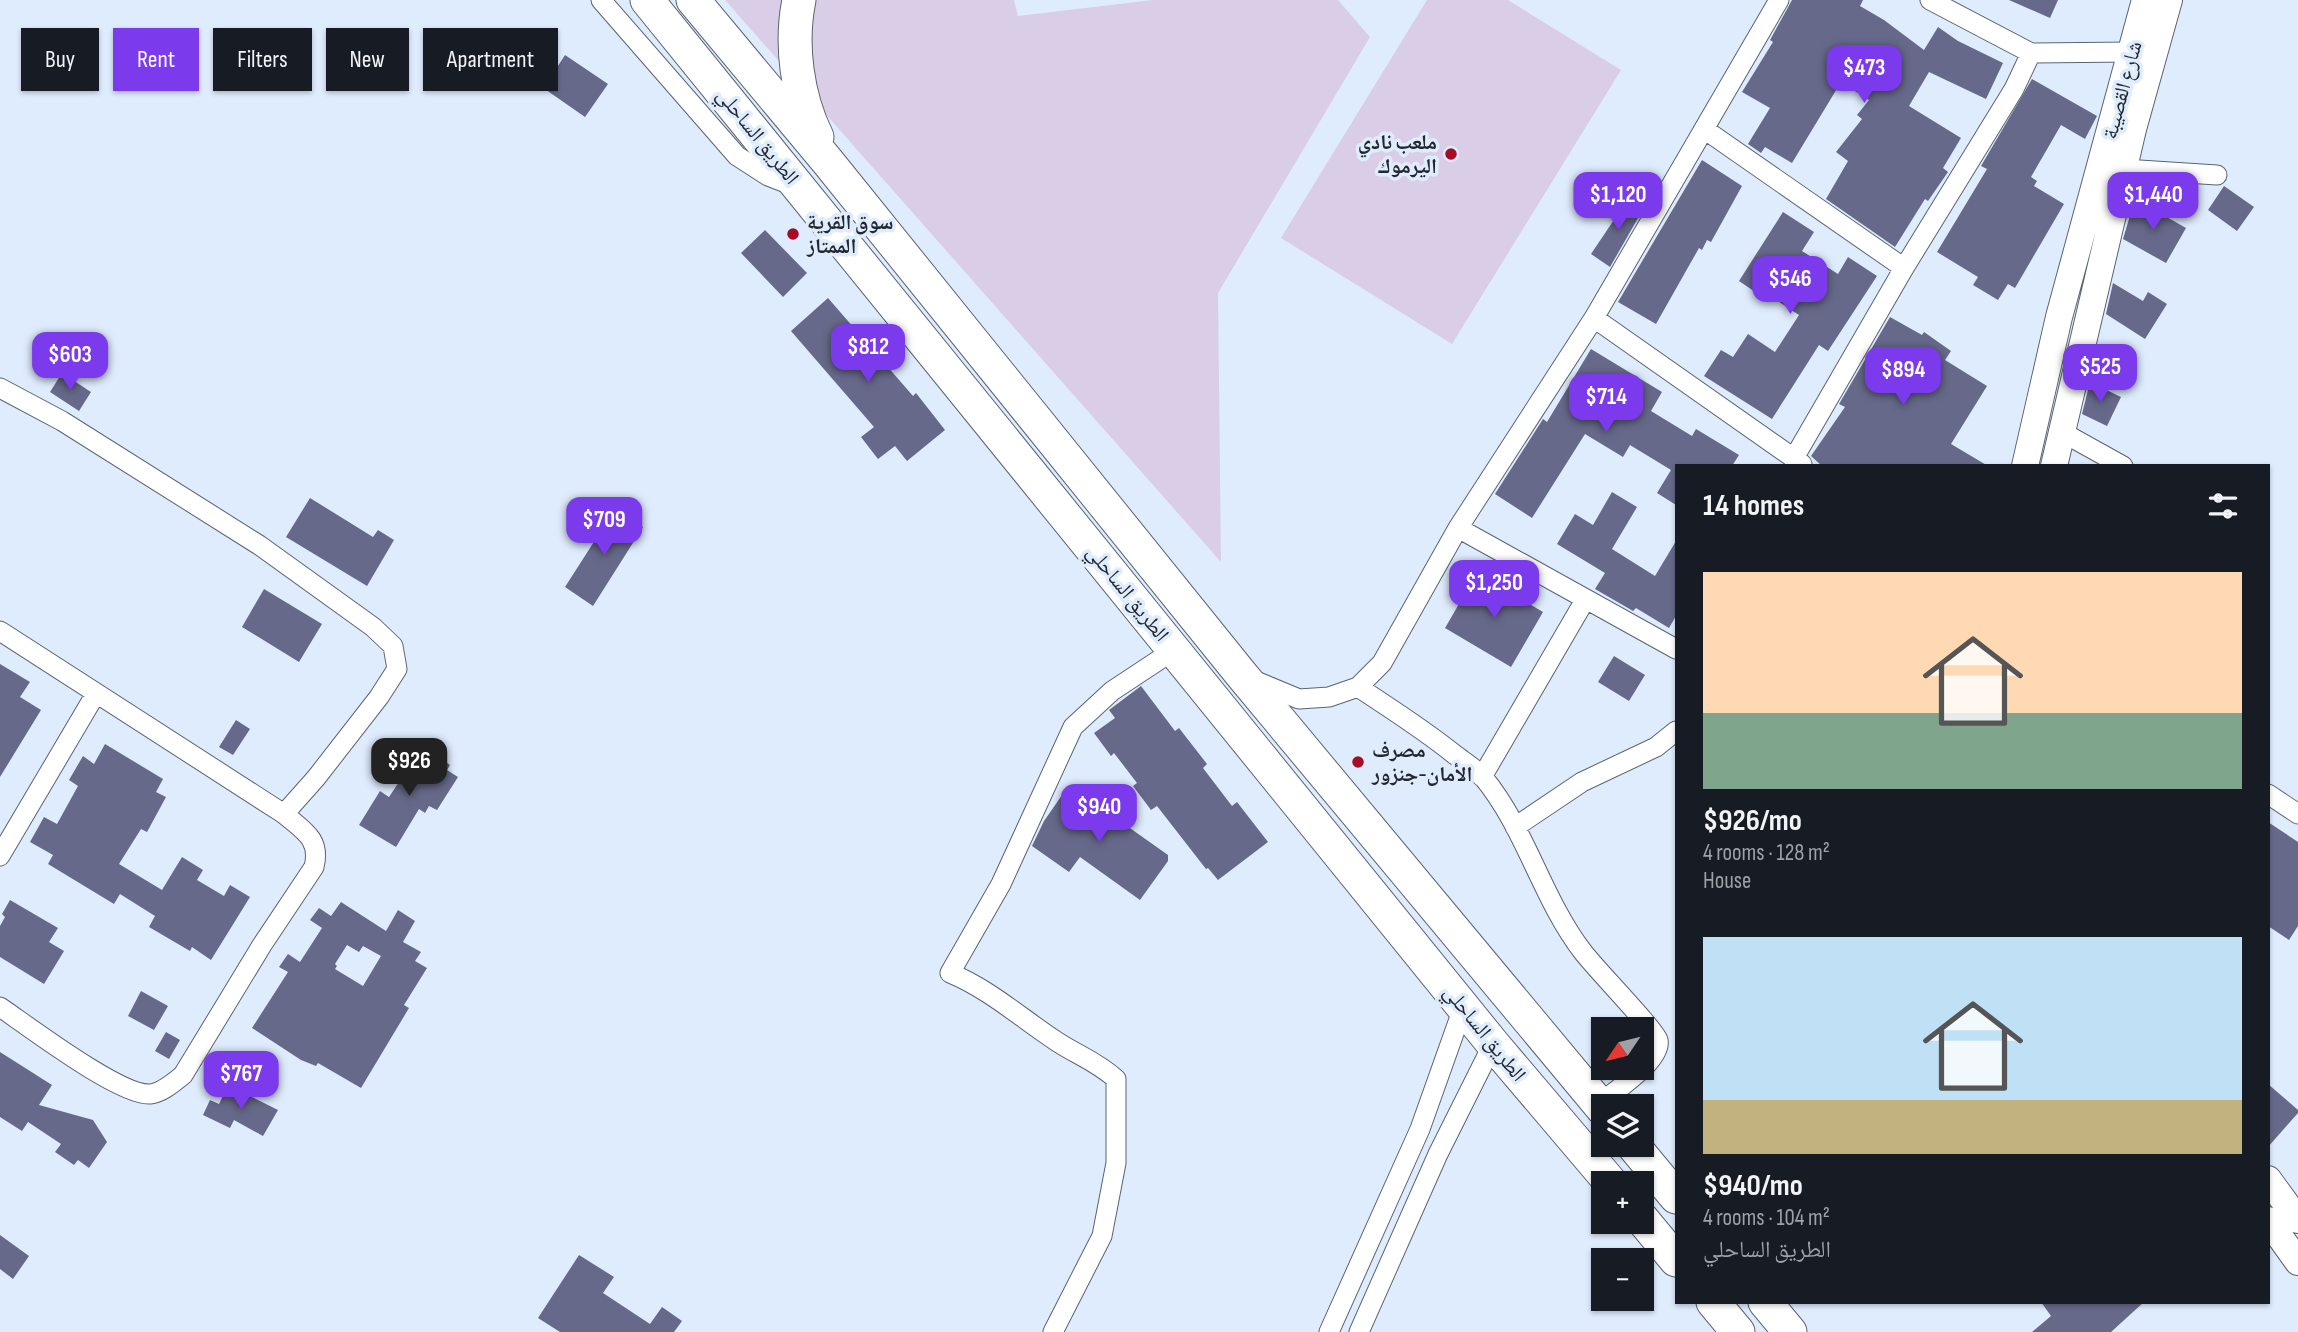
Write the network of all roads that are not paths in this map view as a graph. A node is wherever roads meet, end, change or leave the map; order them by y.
1 (601, 0) edge
2 (648, 0) edge
3 (693, 0) edge
4 (799, 0) edge
5 (1779, 0) edge
6 (1930, 0) edge
7 (2133, 0) edge
8 (2145, 0) edge
9 (2169, 0) edge
10 (2136, 40) junction
11 (2031, 54) junction
12 (1704, 129) junction
13 (828, 162) junction
14 (2124, 169) junction
15 (2217, 175) dead end
16 (802, 190) junction
17 (1904, 268) junction
18 (1594, 318) junction
19 (0, 388) edge
20 (2060, 431) junction
21 (1799, 462) edge
22 (2025, 464) edge
23 (2053, 464) edge
24 (2119, 464) edge
25 (1458, 528) junction
26 (1585, 600) junction
27 (0, 631) edge
28 (1675, 648) edge
29 (1174, 650) junction
30 (1241, 674) junction
31 (1358, 687) junction
32 (95, 695) junction
33 (1675, 732) edge
34 (1482, 776) junction
35 (2270, 795) edge
36 (284, 814) junction
37 (2298, 814) edge
38 (1515, 827) junction
39 (0, 856) edge
40 (0, 1007) edge
41 (1463, 1008) junction
42 (1493, 1044) junction
43 (1591, 1094) edge
44 (1614, 1094) edge
45 (1643, 1157) edge
46 (1601, 1171) edge
47 (2270, 1182) edge
48 (1675, 1196) edge
49 (2298, 1220) edge
50 (2270, 1223) edge
51 (1654, 1233) edge
52 (1675, 1258) edge
53 (2298, 1262) edge
54 (1715, 1304) edge
55 (1767, 1304) edge
56 (1053, 1332) edge
57 (1329, 1332) edge
58 (1359, 1332) edge
59 (1738, 1332) edge
60 (1790, 1332) edge

1 - 16 street
2 - 16 highway, الطريق الساحلي
3 - 13 highway, الطريق الساحلي
4 - 13 highway
5 - 12 street
6 - 11 street
7 - 10 street
8 - 10 street, شارع القصيبة
9 - 14 street
10 - 11 street
10 - 22 street, شارع القصيبة
11 - 17 street
12 - 17 street
12 - 18 street
13 - 30 highway, الطريق الساحلي
14 - 15 street
14 - 20 street
16 - 29 highway, الطريق الساحلي
17 - 21 street
18 - 21 street
18 - 25 street
19 - 36 street
20 - 23 street
20 - 24 street
25 - 26 street
25 - 31 street
26 - 28 street
26 - 34 street
27 - 32 street
29 - 41 highway, الطريق الساحلي
29 - 56 street
30 - 31 street
30 - 43 highway, الطريق الساحلي
31 - 34 street
32 - 36 street
32 - 39 street
33 - 38 street
34 - 38 street
35 - 37 street
36 - 40 street
38 - 44 street
41 - 42 highway, الطريق الساحلي
41 - 57 street
42 - 46 highway, الطريق الساحلي
42 - 58 street
45 - 48 highway
47 - 49 street
50 - 53 street
51 - 52 highway
54 - 59 highway
55 - 60 highway

